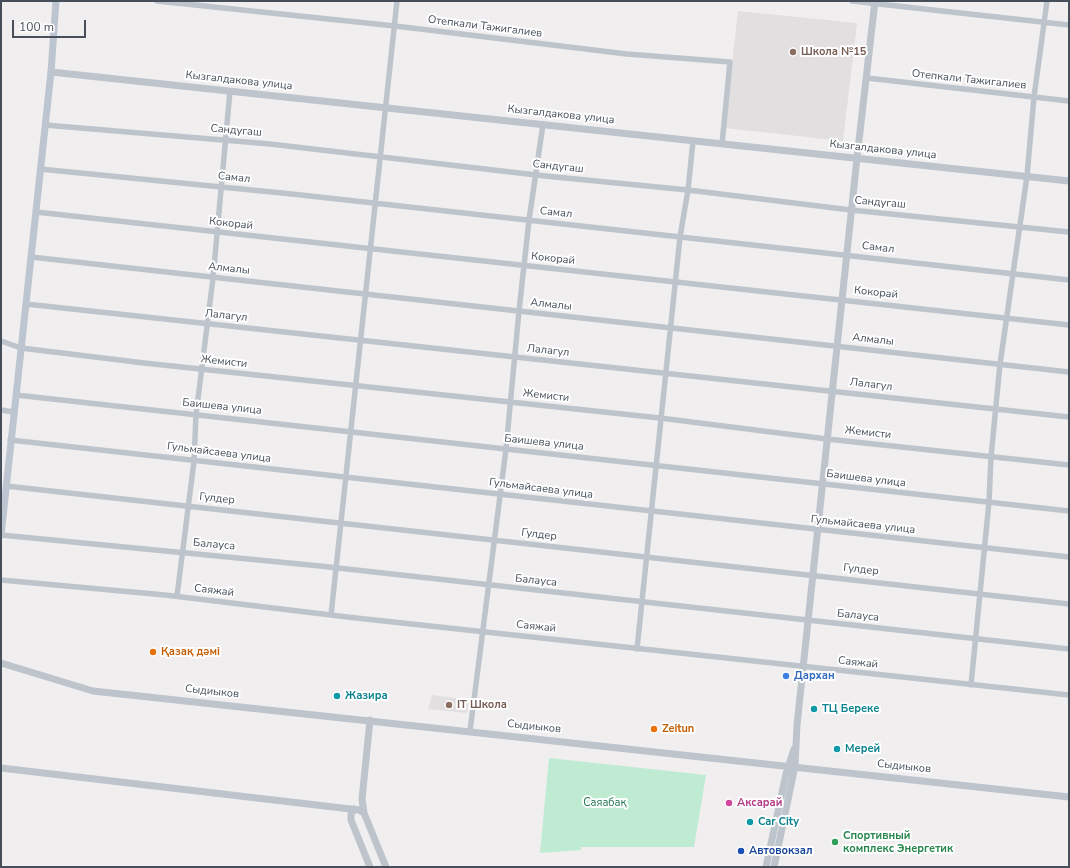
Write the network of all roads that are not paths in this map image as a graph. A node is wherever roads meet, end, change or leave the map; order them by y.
1 (56, 1) edge
2 (156, 1) edge
3 (397, 1) edge
4 (852, 1) edge
5 (1047, 1) edge
6 (875, 2) edge
7 (1044, 22) junction
8 (1069, 25) edge
9 (395, 26) junction
10 (50, 72) junction
11 (867, 78) junction
12 (230, 91) junction
13 (1034, 97) junction
14 (1069, 101) edge
15 (386, 108) junction
16 (543, 124) junction
17 (45, 125) junction
18 (226, 140) junction
19 (693, 141) junction
20 (722, 144) junction
21 (381, 157) junction
22 (857, 158) junction
23 (40, 169) junction
24 (535, 175) junction
25 (1027, 176) junction
26 (1069, 181) edge
27 (221, 187) junction
28 (688, 190) junction
29 (377, 203) junction
30 (851, 210) junction
31 (36, 212) junction
32 (529, 220) junction
33 (1020, 227) junction
34 (217, 232) junction
35 (1069, 232) edge
36 (680, 237) junction
37 (370, 249) junction
38 (847, 255) junction
39 (31, 257) junction
40 (525, 266) junction
41 (1012, 274) junction
42 (213, 278) junction
43 (1069, 280) edge
44 (675, 283) junction
45 (366, 295) junction
46 (842, 300) junction
47 (26, 304) junction
48 (519, 311) junction
49 (1007, 318) junction
50 (206, 324) junction
51 (1069, 325) edge
52 (670, 328) junction
53 (362, 340) junction
54 (1, 341) edge
55 (837, 346) junction
56 (21, 348) junction
57 (514, 358) junction
58 (1000, 364) junction
59 (201, 369) junction
60 (1069, 372) edge
61 (665, 373) junction
62 (356, 387) junction
63 (832, 390) junction
64 (16, 395) junction
65 (511, 402) junction
66 (996, 409) junction
67 (1, 410) edge
68 (14, 412) junction
69 (196, 415) junction
70 (1069, 417) edge
71 (660, 418) junction
72 (352, 432) junction
73 (827, 439) junction
74 (10, 440) junction
75 (506, 449) junction
76 (991, 457) junction
77 (194, 461) junction
78 (1069, 465) edge
79 (655, 466) junction
80 (345, 477) junction
81 (822, 484) junction
82 (6, 486) junction
83 (500, 495) junction
84 (989, 502) junction
85 (188, 506) junction
86 (1069, 511) edge
87 (650, 512) junction
88 (341, 522) junction
89 (818, 530) junction
90 (1, 535) edge
91 (495, 540) junction
92 (984, 548) junction
93 (182, 552) junction
94 (647, 557) junction
95 (1069, 557) edge
96 (335, 567) junction
97 (813, 575) junction
98 (1, 580) edge
99 (488, 586) junction
100 (979, 593) junction
101 (176, 596) junction
102 (641, 602) junction
103 (1069, 604) edge
104 (331, 615) junction
105 (808, 620) junction
106 (482, 631) junction
107 (975, 639) junction
108 (637, 649) junction
109 (1069, 649) edge
110 (1, 663) edge
111 (803, 667) junction
112 (970, 685) junction
113 (1069, 696) edge
114 (370, 720) junction
115 (470, 731) junction
116 (792, 765) junction
117 (1, 768) edge
118 (1069, 797) edge
119 (362, 799) junction
120 (340, 807) junction
121 (355, 809) junction
122 (364, 813) junction
123 (351, 820) junction
124 (370, 867) edge
125 (386, 867) edge
126 (766, 867) edge
127 (774, 867) edge

1 - 10 main road
2 - 9 street, Отепкали Тажигалиев
3 - 9 street
4 - 6 street
5 - 7 street
6 - 7 street
6 - 11 street
7 - 8 street
7 - 13 street
9 - 15 street
9 - 20 street, Отепкали Тажигалиев
10 - 12 street, Кызгалдакова улица
10 - 17 main road
11 - 13 street, Отепкали Тажигалиев
11 - 22 street
12 - 15 street, Кызгалдакова улица
12 - 18 street
13 - 14 street, Отепкали Тажигалиев
13 - 25 street
15 - 16 street, Кызгалдакова улица
15 - 21 street
16 - 19 street, Кызгалдакова улица
16 - 24 street
17 - 18 street, Сандугаш
17 - 23 main road
18 - 21 street, Сандугаш
18 - 27 street
19 - 20 street, Кызгалдакова улица
19 - 28 street
20 - 22 street, Кызгалдакова улица
21 - 24 street, Сандугаш
21 - 29 street
22 - 25 street, Кызгалдакова улица
22 - 30 street
23 - 27 street, Самал
23 - 31 main road
24 - 28 street, Сандугаш
24 - 32 street
25 - 26 street, Кызгалдакова улица
25 - 33 street
27 - 29 street, Самал
27 - 34 street
28 - 30 street, Сандугаш
28 - 36 street
29 - 32 street, Самал
29 - 37 street
30 - 33 street, Сандугаш
30 - 38 street
31 - 34 street, Кокорай
31 - 39 main road
32 - 36 street, Самал
32 - 40 street
33 - 35 street, Сандугаш
33 - 41 street
34 - 37 street, Кокорай
34 - 42 street
36 - 38 street, Самал
36 - 44 street
37 - 40 street, Кокорай
37 - 45 street
38 - 41 street, Самал
38 - 46 street
39 - 42 street, Алмалы
39 - 47 main road
40 - 44 street, Кокорай
40 - 48 street
41 - 43 street, Самал
41 - 49 street
42 - 45 street, Алмалы
42 - 50 street
44 - 46 street, Кокорай
44 - 52 street
45 - 48 street, Алмалы
45 - 53 street
46 - 49 street, Кокорай
46 - 55 street
47 - 50 street, Лалагул
47 - 56 main road
48 - 52 street, Алмалы
48 - 57 street
49 - 51 street, Кокорай
49 - 58 street
50 - 53 street, Лалагул
50 - 59 street
52 - 55 street, Алмалы
52 - 61 street
53 - 57 street, Лалагул
53 - 62 street
54 - 56 street, Жемисти
55 - 58 street, Алмалы
55 - 63 street
56 - 59 street, Жемисти
56 - 64 main road
57 - 61 street, Лалагул
57 - 65 street
58 - 60 street, Алмалы
58 - 66 street
59 - 62 street, Жемисти
59 - 69 street
61 - 63 street, Лалагул
61 - 71 street
62 - 65 street, Жемисти
62 - 72 street
63 - 66 street, Лалагул
63 - 73 street
64 - 68 main road
64 - 69 street, Баишева улица
65 - 71 street, Жемисти
65 - 75 street
66 - 70 street, Лалагул
66 - 76 street
67 - 68 street
68 - 74 main road
69 - 72 street, Баишева улица
69 - 77 street
71 - 73 street, Жемисти
71 - 79 street
72 - 75 street, Баишева улица
72 - 80 street
73 - 76 street, Жемисти
73 - 81 street
74 - 77 street, Гульмайсаева улица
74 - 82 main road
75 - 79 street, Баишева улица
75 - 83 street
76 - 78 street, Жемисти
76 - 84 street
77 - 80 street, Гульмайсаева улица
77 - 85 street
79 - 81 street, Баишева улица
79 - 87 street
80 - 83 street, Гульмайсаева улица
80 - 88 street
81 - 84 street, Баишева улица
81 - 89 street
82 - 85 street, Гулдер
82 - 90 main road
83 - 87 street, Гульмайсаева улица
83 - 91 street
84 - 86 street, Баишева улица
84 - 92 street
85 - 88 street, Гулдер
85 - 93 street
87 - 89 street, Гульмайсаева улица
87 - 94 street
88 - 91 street, Гулдер
88 - 96 street
89 - 92 street, Гульмайсаева улица
89 - 97 street
90 - 93 street, Балауса
91 - 94 street, Гулдер
91 - 99 street
92 - 95 street, Гульмайсаева улица
92 - 100 street
93 - 96 street, Балауса
93 - 101 street
94 - 97 street, Гулдер
94 - 102 street
96 - 99 street, Балауса
96 - 104 street
97 - 100 street, Гулдер
97 - 105 street
98 - 101 street, Саяжай
99 - 102 street, Балауса
99 - 106 street
100 - 103 street, Гулдер
100 - 107 street
101 - 104 street, Саяжай
102 - 105 street, Балауса
102 - 108 street
104 - 106 street, Саяжай
105 - 107 street, Балауса
105 - 111 street
106 - 108 street, Саяжай
106 - 115 street
107 - 109 street, Балауса
107 - 112 street
108 - 111 street, Саяжай
110 - 114 street, Сыдиыков
111 - 112 street, Саяжай
111 - 116 street
112 - 113 street, Саяжай
114 - 115 street, Сыдиыков
114 - 119 street
115 - 116 street, Сыдиыков
116 - 118 street, Сыдиыков
116 - 126 street
116 - 127 street
117 - 120 street
119 - 121 street
119 - 122 street
120 - 121 street
120 - 123 street
121 - 122 street
121 - 123 street
122 - 125 street
123 - 124 street

